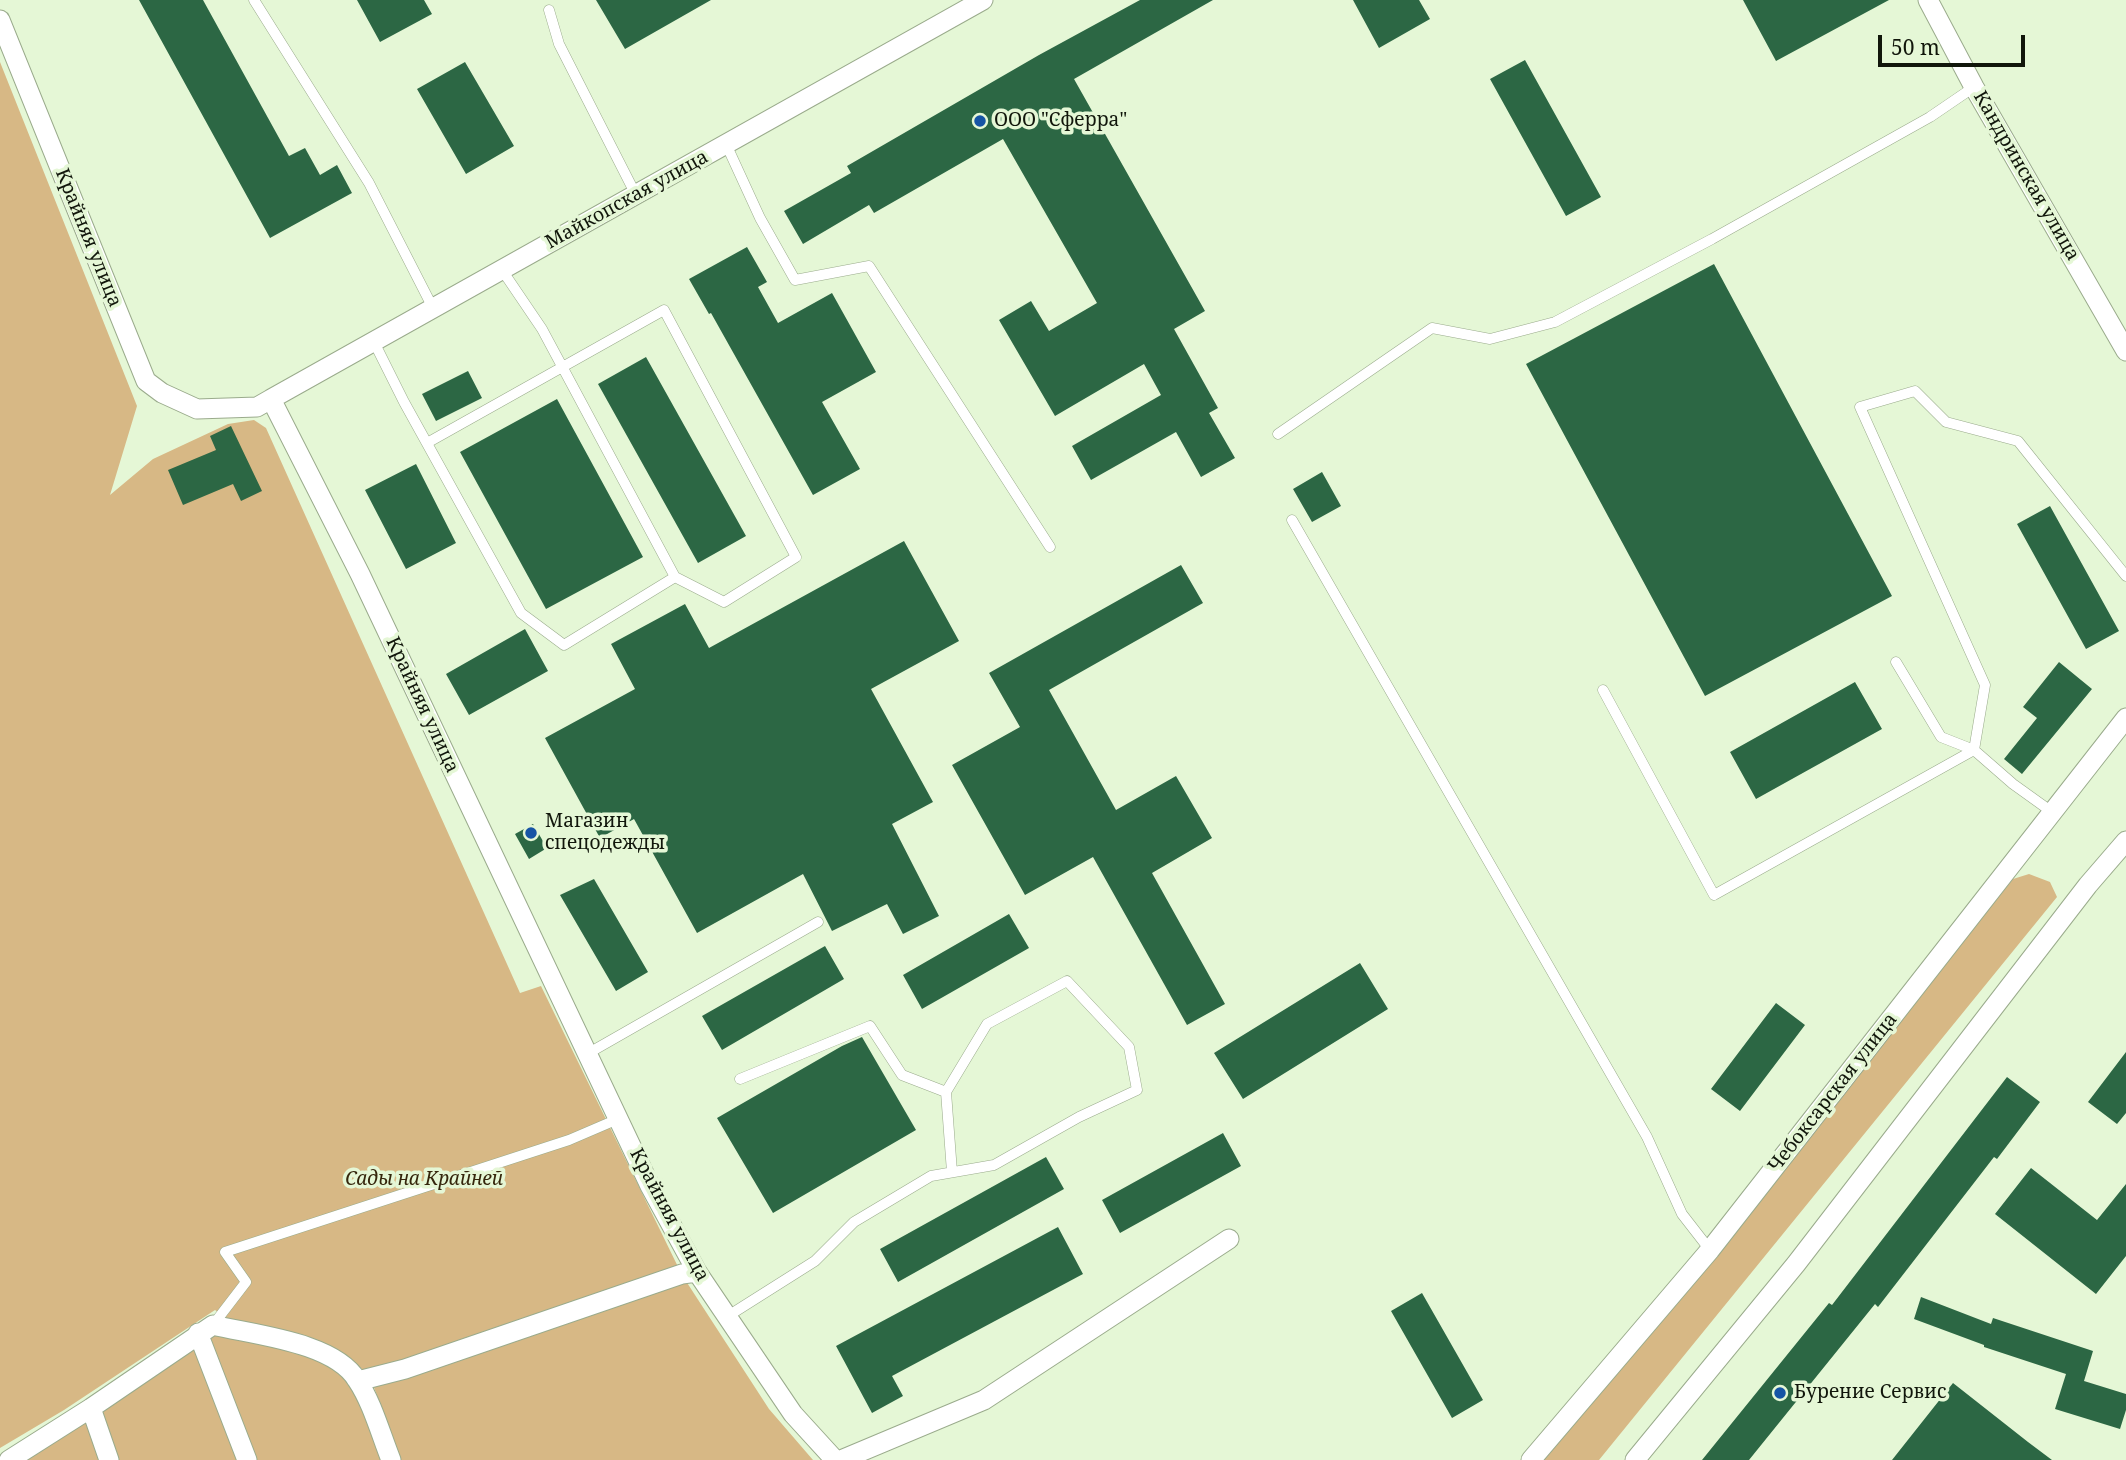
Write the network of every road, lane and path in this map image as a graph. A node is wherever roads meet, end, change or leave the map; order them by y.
1 (254, 0) edge
2 (983, 0) edge
3 (1928, 0) edge
4 (549, 10) dead end
5 (0, 20) edge
6 (1975, 87) junction
7 (726, 144) junction
8 (635, 195) junction
9 (502, 270) junction
10 (433, 308) junction
11 (374, 341) junction
12 (2126, 351) edge
13 (563, 368) junction
14 (271, 400) junction
15 (1278, 433) dead end
16 (427, 443) junction
17 (1292, 520) dead end
18 (1051, 547) dead end
19 (2126, 576) edge
20 (675, 577) junction
21 (1896, 662) dead end
22 (1603, 690) dead end
23 (2126, 718) edge
24 (1975, 750) junction
25 (2052, 812) junction
26 (2126, 841) edge
27 (818, 922) dead end
28 (587, 1054) junction
29 (740, 1079) dead end
30 (946, 1092) junction
31 (618, 1119) junction
32 (952, 1172) junction
33 (1229, 1239) dead end
34 (1710, 1250) junction
35 (697, 1272) junction
36 (728, 1316) junction
37 (205, 1329) junction
38 (358, 1381) junction
39 (91, 1408) junction
40 (9, 1460) edge
41 (109, 1460) edge
42 (247, 1460) edge
43 (391, 1460) edge
44 (835, 1460) edge
45 (841, 1460) edge
46 (1531, 1460) edge
47 (1635, 1460) edge

1 - 10 lane
2 - 7 street, Майкопская улица
3 - 6 street, Кандринская улица
4 - 8 lane
5 - 14 street, Крайняя улица
6 - 12 street, Кандринская улица
6 - 15 lane
7 - 8 street, Майкопская улица
7 - 18 lane
8 - 9 street, Майкопская улица
9 - 10 street, Майкопская улица
9 - 13 lane
10 - 11 street, Майкопская улица
11 - 14 street, Майкопская улица
11 - 16 lane
13 - 16 lane
13 - 20 lane
13 - 20 lane
14 - 28 street, Крайняя улица
16 - 20 lane
17 - 34 lane
19 - 24 lane
21 - 24 lane
22 - 24 lane
23 - 25 street, Чебоксарская улица
24 - 25 lane
25 - 34 street, Чебоксарская улица
26 - 47 street
27 - 28 lane
28 - 31 street, Крайняя улица
29 - 30 lane
30 - 32 lane
30 - 32 lane
31 - 35 street, Крайняя улица
31 - 37 lane
32 - 36 lane
33 - 45 street
34 - 46 street, Чебоксарская улица
35 - 36 street, Крайняя улица
35 - 38 street
36 - 44 street, Крайняя улица
37 - 38 street
37 - 39 street
37 - 42 street
38 - 43 street
39 - 40 street
39 - 41 street

